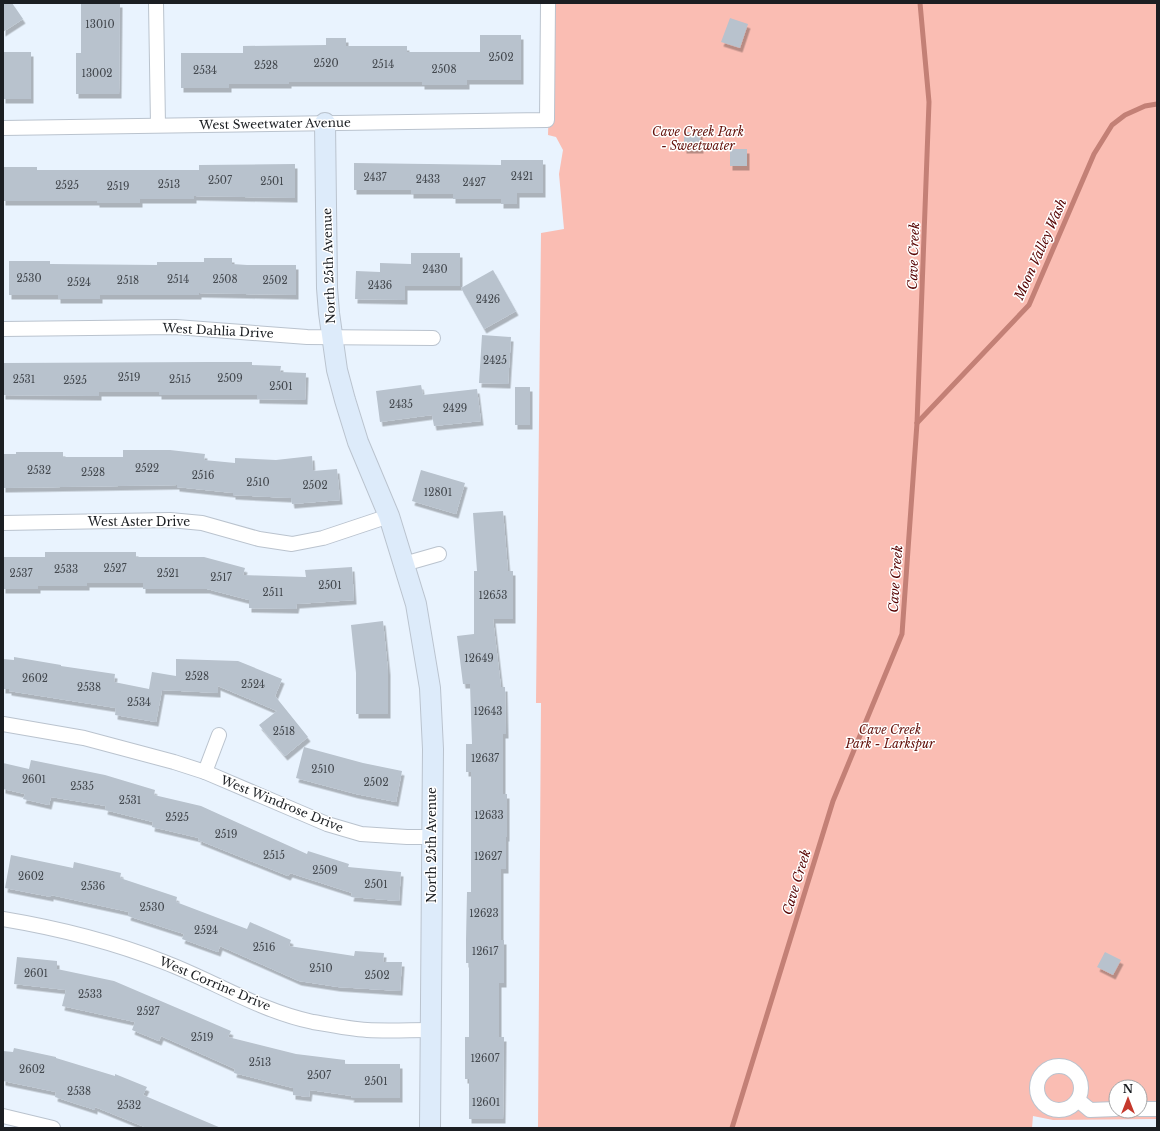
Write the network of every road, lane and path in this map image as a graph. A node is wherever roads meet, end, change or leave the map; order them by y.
1 (156, 3) edge
2 (548, 3) edge
3 (325, 123) junction
4 (158, 125) junction
5 (3, 128) edge
6 (3, 329) edge
7 (333, 337) junction
8 (433, 338) dead end
9 (389, 516) junction
10 (3, 522) edge
11 (439, 554) dead end
12 (404, 564) junction
13 (3, 724) edge
14 (219, 735) dead end
15 (205, 772) junction
16 (432, 836) junction
17 (3, 919) edge
18 (431, 1030) junction
19 (1078, 1100) dead end
20 (1108, 1109) edge
21 (3, 1116) edge
22 (53, 1128) edge
23 (430, 1128) edge

1 - 4 street
2 - 3 street, West Sweetwater Avenue
3 - 4 street, West Sweetwater Avenue
3 - 7 street, North 25th Avenue
4 - 5 street, West Sweetwater Avenue
6 - 7 street, West Dahlia Drive
7 - 8 street, West Dahlia Drive
7 - 9 street, North 25th Avenue
9 - 10 street, West Aster Drive
9 - 12 street, North 25th Avenue
11 - 12 street
12 - 16 street, North 25th Avenue
13 - 15 street, West Windrose Drive
14 - 15 street, West Windrose Drive
15 - 16 street, West Windrose Drive
16 - 18 street, North 25th Avenue
17 - 18 street, West Corrine Drive
18 - 23 street, North 25th Avenue
19 - 20 street
21 - 22 street

